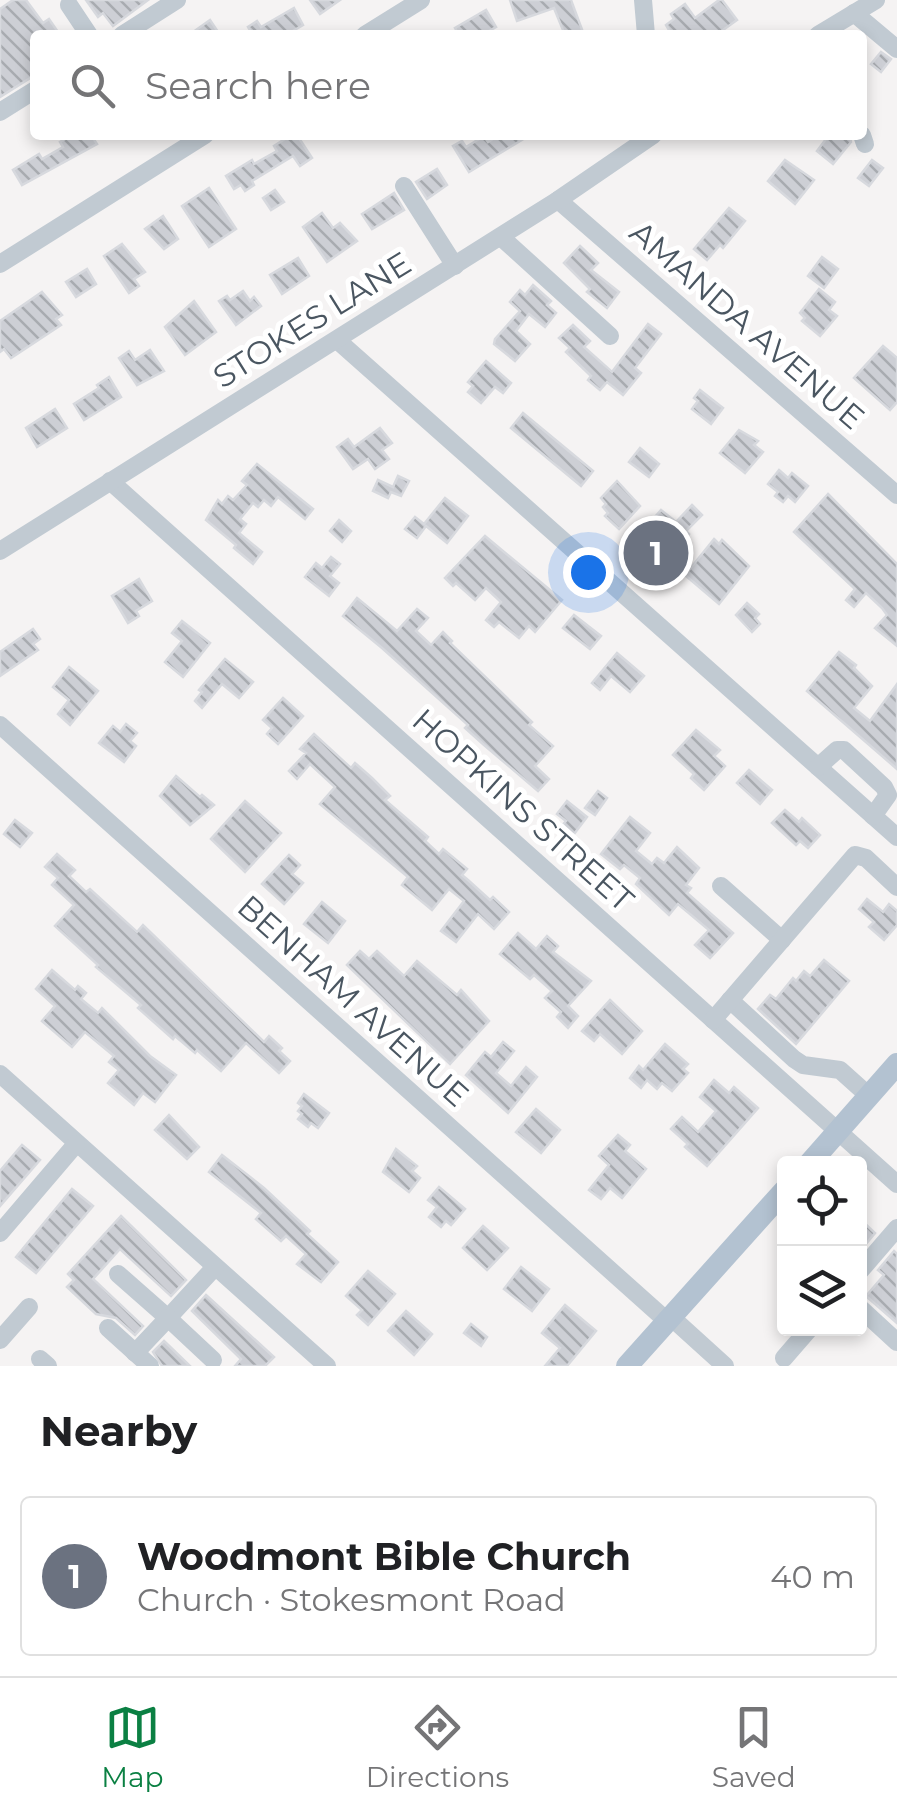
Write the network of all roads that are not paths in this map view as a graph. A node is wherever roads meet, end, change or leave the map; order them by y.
1 (177, 0) edge
2 (421, 0) edge
3 (643, 0) edge
4 (876, 0) edge
5 (70, 5) dead end
6 (854, 13) junction
7 (86, 30) edge
8 (130, 30) edge
9 (373, 30) edge
10 (646, 30) edge
11 (826, 30) edge
12 (897, 50) edge
13 (30, 93) edge
14 (0, 112) edge
15 (197, 140) edge
16 (646, 140) edge
17 (404, 186) dead end
18 (558, 200) junction
19 (501, 236) junction
20 (0, 264) edge
21 (455, 266) junction
22 (610, 336) dead end
23 (337, 340) junction
24 (110, 481) junction
25 (897, 495) edge
26 (0, 551) edge
27 (0, 724) edge
28 (818, 767) junction
29 (874, 816) junction
30 (897, 837) edge
31 (722, 886) dead end
32 (897, 886) edge
33 (782, 940) junction
34 (730, 1000) junction
35 (713, 1020) junction
36 (897, 1064) edge
37 (0, 1074) edge
38 (869, 1096) junction
39 (838, 1131) junction
40 (76, 1144) junction
41 (816, 1156) edge
42 (897, 1184) edge
43 (777, 1199) edge
44 (897, 1228) edge
45 (0, 1233) edge
46 (867, 1263) edge
47 (216, 1267) junction
48 (118, 1274) dead end
49 (29, 1307) dead end
50 (867, 1314) edge
51 (168, 1318) junction
52 (669, 1319) junction
53 (108, 1328) dead end
54 (803, 1336) edge
55 (0, 1340) edge
56 (897, 1342) edge
57 (135, 1353) junction
58 (784, 1358) dead end
59 (213, 1360) dead end
60 (150, 1366) edge
61 (326, 1366) edge
62 (626, 1366) edge
63 (726, 1366) edge

1 - 8 street
2 - 9 street
3 - 10 street
4 - 6 street
5 - 7 street
6 - 11 street
6 - 12 street
13 - 14 street
15 - 20 street
16 - 18 street, STOKES LANE
17 - 21 street
18 - 19 street, STOKES LANE
18 - 25 street, AMANDA AVENUE
19 - 21 street, STOKES LANE
19 - 22 street
21 - 23 street, STOKES LANE
23 - 24 street, STOKES LANE
23 - 28 street
24 - 26 street, STOKES LANE
24 - 35 street, HOPKINS STREET
27 - 52 street, BENHAM AVENUE
28 - 29 street
28 - 29 street
29 - 30 street
31 - 33 street
32 - 33 street
33 - 34 street
34 - 35 street
34 - 38 street
35 - 39 street, HOPKINS STREET
36 - 38 main road
37 - 40 street
38 - 39 main road
39 - 41 main road
39 - 42 street, HOPKINS STREET
40 - 45 street
40 - 47 street
43 - 52 main road
44 - 46 street
47 - 51 street
47 - 61 street
48 - 51 street
49 - 55 street
50 - 56 street
51 - 57 street
51 - 59 street
52 - 62 main road
52 - 63 street, BENHAM AVENUE
53 - 57 street
54 - 58 street
57 - 60 street

